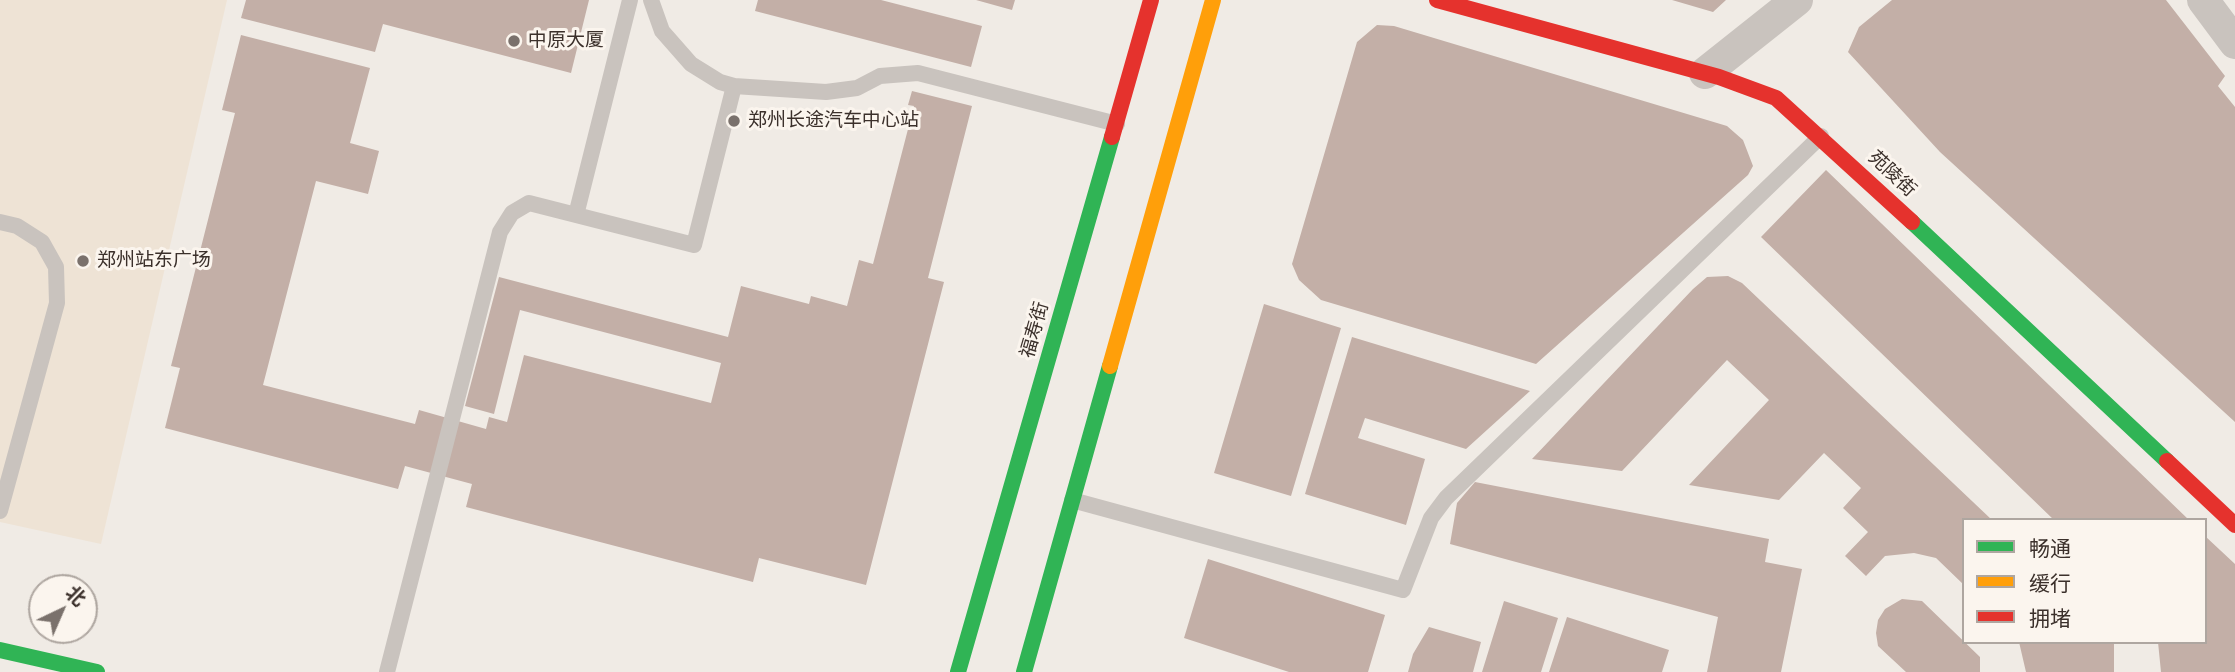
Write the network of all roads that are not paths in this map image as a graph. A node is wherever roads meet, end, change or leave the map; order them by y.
1 (630, 0) edge
2 (650, 0) edge
3 (1151, 0) edge
4 (1213, 0) edge
5 (1437, 0) edge
6 (1797, 0) edge
7 (2203, 0) edge
8 (2235, 43) edge
9 (1705, 73) junction
10 (734, 86) junction
11 (1116, 124) junction
12 (1821, 136) junction
13 (576, 215) junction
14 (0, 222) edge
15 (1071, 499) junction
16 (0, 512) edge
17 (2235, 525) edge
18 (0, 650) edge
19 (97, 672) edge
20 (387, 672) edge
21 (958, 672) edge
22 (1024, 672) edge

1 - 13 lane
2 - 10 lane
3 - 11 main road, 福寿街
4 - 15 main road
5 - 9 main road, 苑陵街
6 - 9 street
7 - 8 street
9 - 12 main road, 苑陵街
10 - 11 lane
10 - 13 lane
11 - 21 main road, 福寿街
12 - 15 lane
12 - 17 main road, 苑陵街
13 - 20 lane
14 - 16 lane
15 - 22 main road
18 - 19 main road

